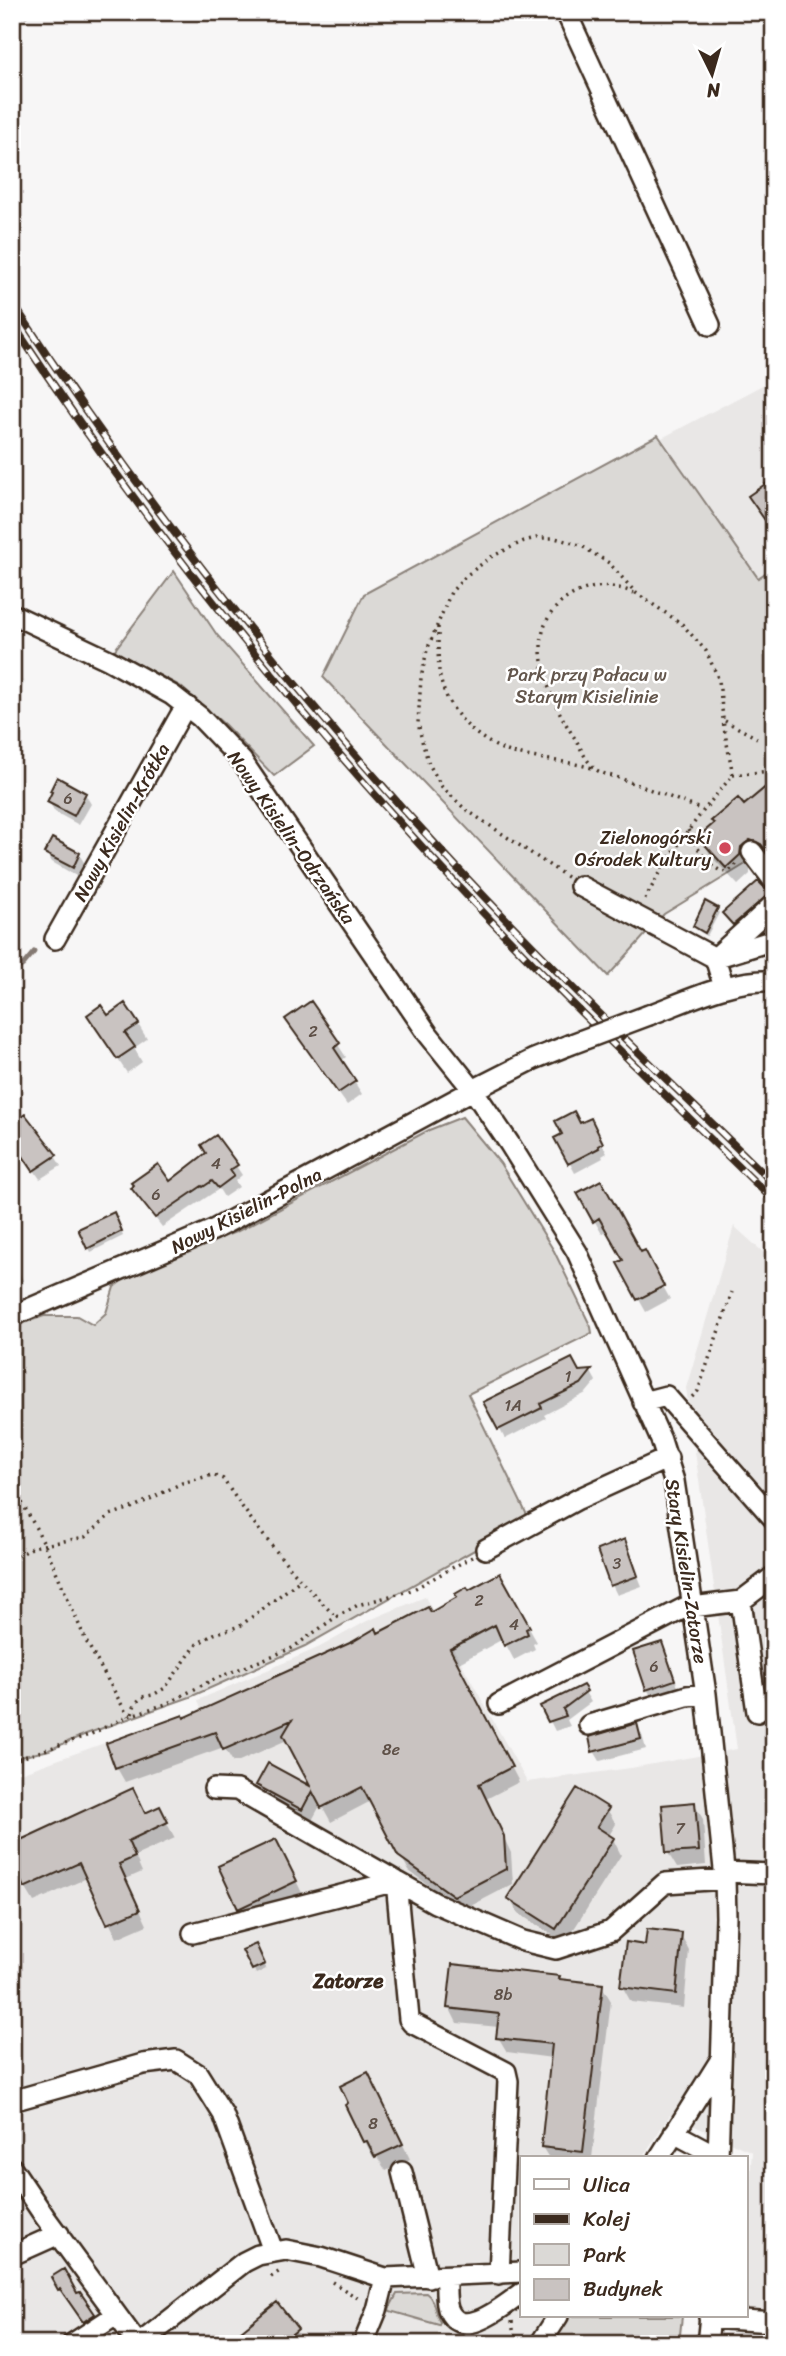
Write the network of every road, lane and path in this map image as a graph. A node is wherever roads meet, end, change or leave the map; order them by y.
1 (33, 12) edge
2 (566, 12) edge
3 (12, 21) edge
4 (710, 325) dead end
5 (636, 593) junction
6 (12, 614) edge
7 (438, 624) junction
8 (187, 706) junction
9 (723, 721) junction
10 (757, 738) dead end
11 (594, 769) junction
12 (733, 775) junction
13 (774, 775) edge
14 (702, 810) junction
15 (688, 829) junction
16 (752, 852) joint
17 (774, 881) edge
18 (580, 886) joint
19 (774, 904) edge
20 (635, 917) junction
21 (55, 939) dead end
22 (774, 940) edge
23 (715, 958) junction
24 (774, 981) edge
25 (724, 987) junction
26 (473, 1090) junction
27 (732, 1292) dead end
28 (12, 1316) edge
29 (643, 1402) junction
30 (678, 1409) junction
31 (668, 1458) junction
32 (12, 1484) edge
33 (774, 1519) edge
34 (44, 1543) junction
35 (486, 1549) joint
36 (12, 1560) edge
37 (774, 1576) edge
38 (299, 1581) junction
39 (741, 1601) junction
40 (694, 1607) junction
41 (336, 1617) junction
42 (706, 1694) junction
43 (499, 1704) dead end
44 (757, 1712) dead end
45 (130, 1715) junction
46 (589, 1725) dead end
47 (12, 1761) edge
48 (214, 1788) dead end
49 (774, 1874) edge
50 (724, 1875) junction
51 (396, 1881) junction
52 (193, 1933) dead end
53 (722, 2058) junction
54 (12, 2101) edge
55 (674, 2133) junction
56 (660, 2156) edge
57 (715, 2156) edge
58 (719, 2156) edge
59 (12, 2168) edge
60 (402, 2172) dead end
61 (58, 2234) junction
62 (273, 2251) junction
63 (12, 2255) edge
64 (287, 2266) dead end
65 (520, 2273) edge
66 (499, 2274) junction
67 (437, 2276) junction
68 (271, 2277) dead end
69 (385, 2278) junction
70 (330, 2280) dead end
71 (520, 2294) edge
72 (377, 2310) junction
73 (116, 2315) junction
74 (511, 2315) dead end
75 (557, 2318) edge
76 (710, 2318) edge
77 (723, 2318) edge
78 (774, 2322) edge
79 (72, 2344) edge
80 (139, 2344) edge
81 (363, 2344) edge
82 (515, 2344) edge
83 (540, 2344) edge
84 (708, 2344) edge

1 - 3 path
2 - 4 street
5 - 7 path
5 - 9 path
5 - 11 path
6 - 8 street, Nowy Kisielin-Odrzańska
7 - 11 path
7 - 18 path
8 - 21 street, Nowy Kisielin-Krótka
8 - 26 street, Nowy Kisielin-Odrzańska
9 - 10 path
9 - 12 path
11 - 14 path
12 - 13 path
12 - 14 path
14 - 15 path
15 - 16 path
15 - 20 path
16 - 17 street
18 - 20 street
19 - 23 street
20 - 23 street
22 - 23 street
23 - 25 street
24 - 25 street, Nowy Kisielin-Polna
25 - 26 street, Nowy Kisielin-Polna, bridge
26 - 28 street, Nowy Kisielin-Polna
26 - 29 street, Stary Kisielin-Zatorze
27 - 30 path
29 - 30 street
29 - 31 street, Stary Kisielin-Zatorze
30 - 33 street
31 - 35 street
31 - 40 street, Stary Kisielin-Zatorze
32 - 34 path
34 - 36 path
34 - 38 path
34 - 45 path
35 - 41 path
37 - 39 street
38 - 41 path
38 - 45 path
39 - 40 street
39 - 44 street
40 - 42 street, Stary Kisielin-Zatorze
40 - 43 street
41 - 45 path
42 - 46 street
42 - 50 street, Stary Kisielin-Zatorze
45 - 47 path
48 - 51 street
49 - 50 street
50 - 51 street
50 - 53 street, Stary Kisielin-Zatorze
51 - 52 street
51 - 66 street
53 - 55 street
53 - 58 street, Stary Kisielin-Zatorze
54 - 62 street
55 - 56 street
55 - 57 street
59 - 61 street
60 - 67 street
61 - 63 street
61 - 73 street
62 - 69 street
62 - 80 street
64 - 68 path
65 - 66 street
66 - 67 street
67 - 69 street
67 - 71 street
69 - 72 street
70 - 72 path
72 - 81 street
73 - 79 street
73 - 80 street
74 - 82 path
75 - 83 street
76 - 84 street
77 - 78 street

